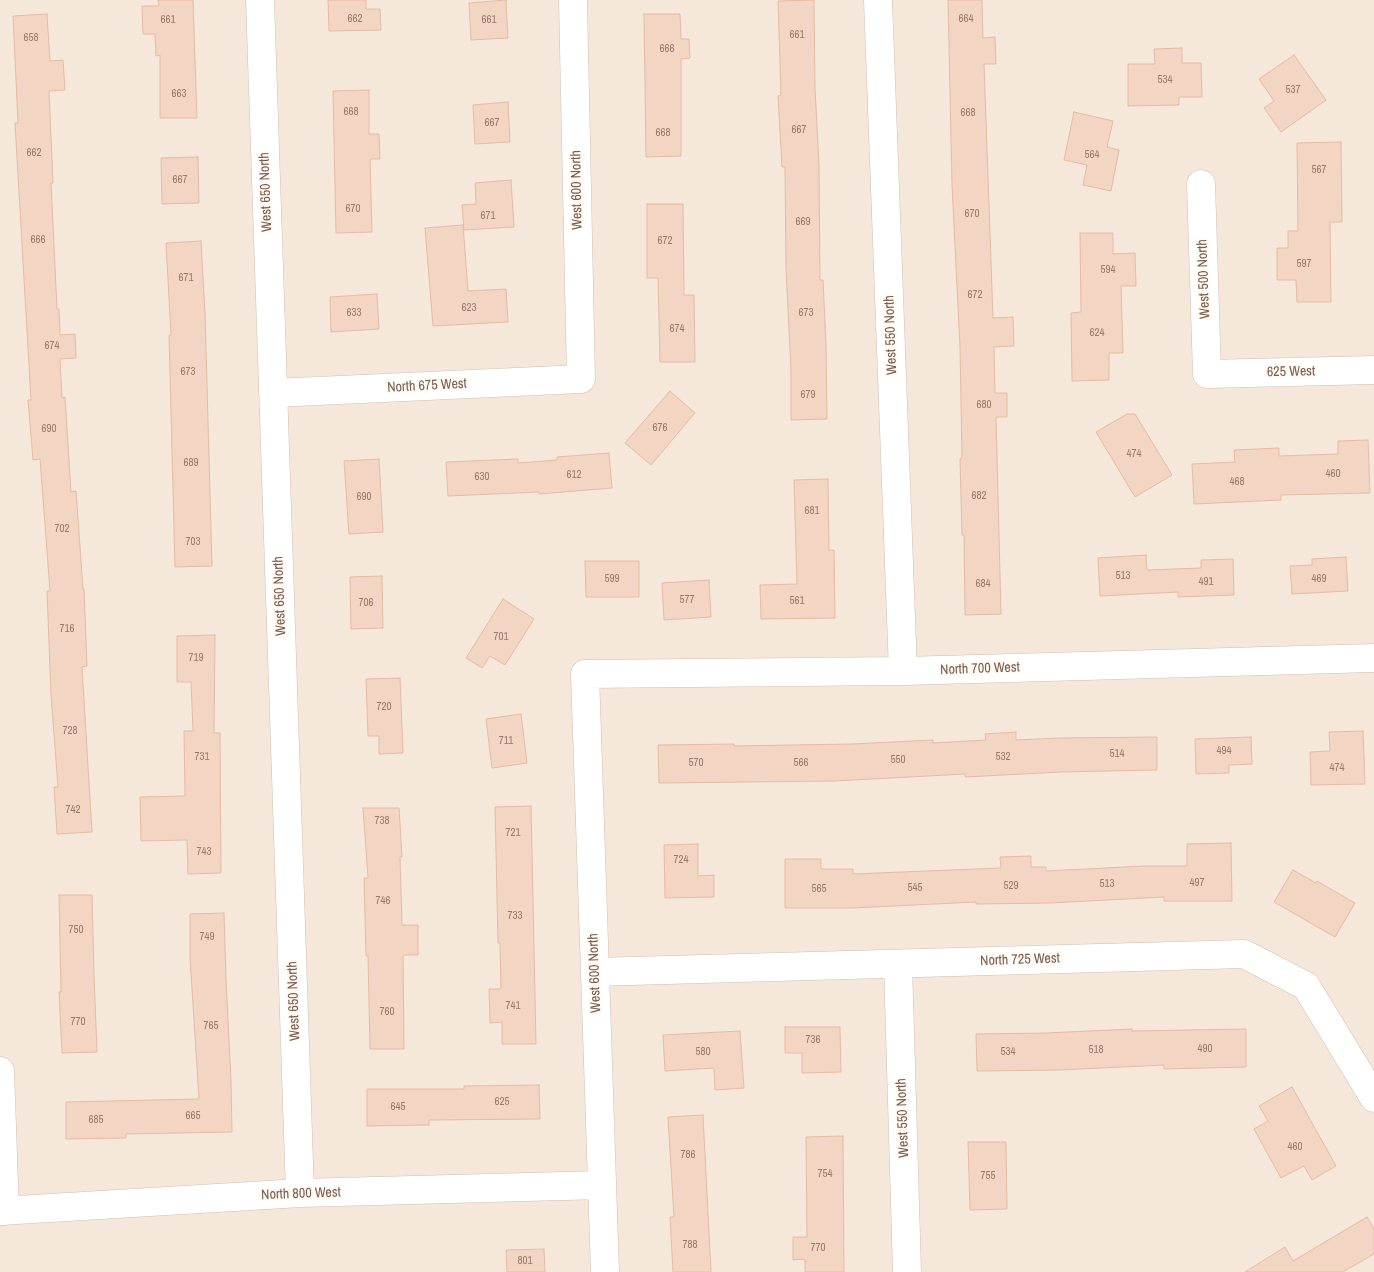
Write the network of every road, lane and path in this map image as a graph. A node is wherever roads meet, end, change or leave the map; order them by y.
1 (260, 0) edge
2 (573, 0) edge
3 (878, 0) edge
4 (1201, 184) dead end
5 (1374, 370) edge
6 (1207, 374) joint
7 (581, 379) joint
8 (273, 393) junction
9 (1374, 658) edge
10 (903, 671) junction
11 (586, 674) joint
12 (898, 964) junction
13 (596, 972) junction
14 (0, 1071) edge
15 (1374, 1098) edge
16 (602, 1185) junction
17 (300, 1193) junction
18 (3, 1211) edge
19 (605, 1272) edge
20 (908, 1272) edge

1 - 8 street, West 650 North
2 - 7 street, West 600 North
3 - 10 street, West 550 North
4 - 6 street, West 500 North
5 - 6 street, 625 West
7 - 8 street, North 675 West
8 - 17 street, West 650 North
9 - 10 street, North 700 West
10 - 11 street, North 700 West
11 - 13 street, West 600 North
12 - 13 street, North 725 West
12 - 15 street, North 725 West
12 - 20 street, West 550 North
13 - 16 street, West 600 North
14 - 18 street
16 - 17 street, North 800 West
16 - 19 street, West 600 North
17 - 18 street, North 800 West

